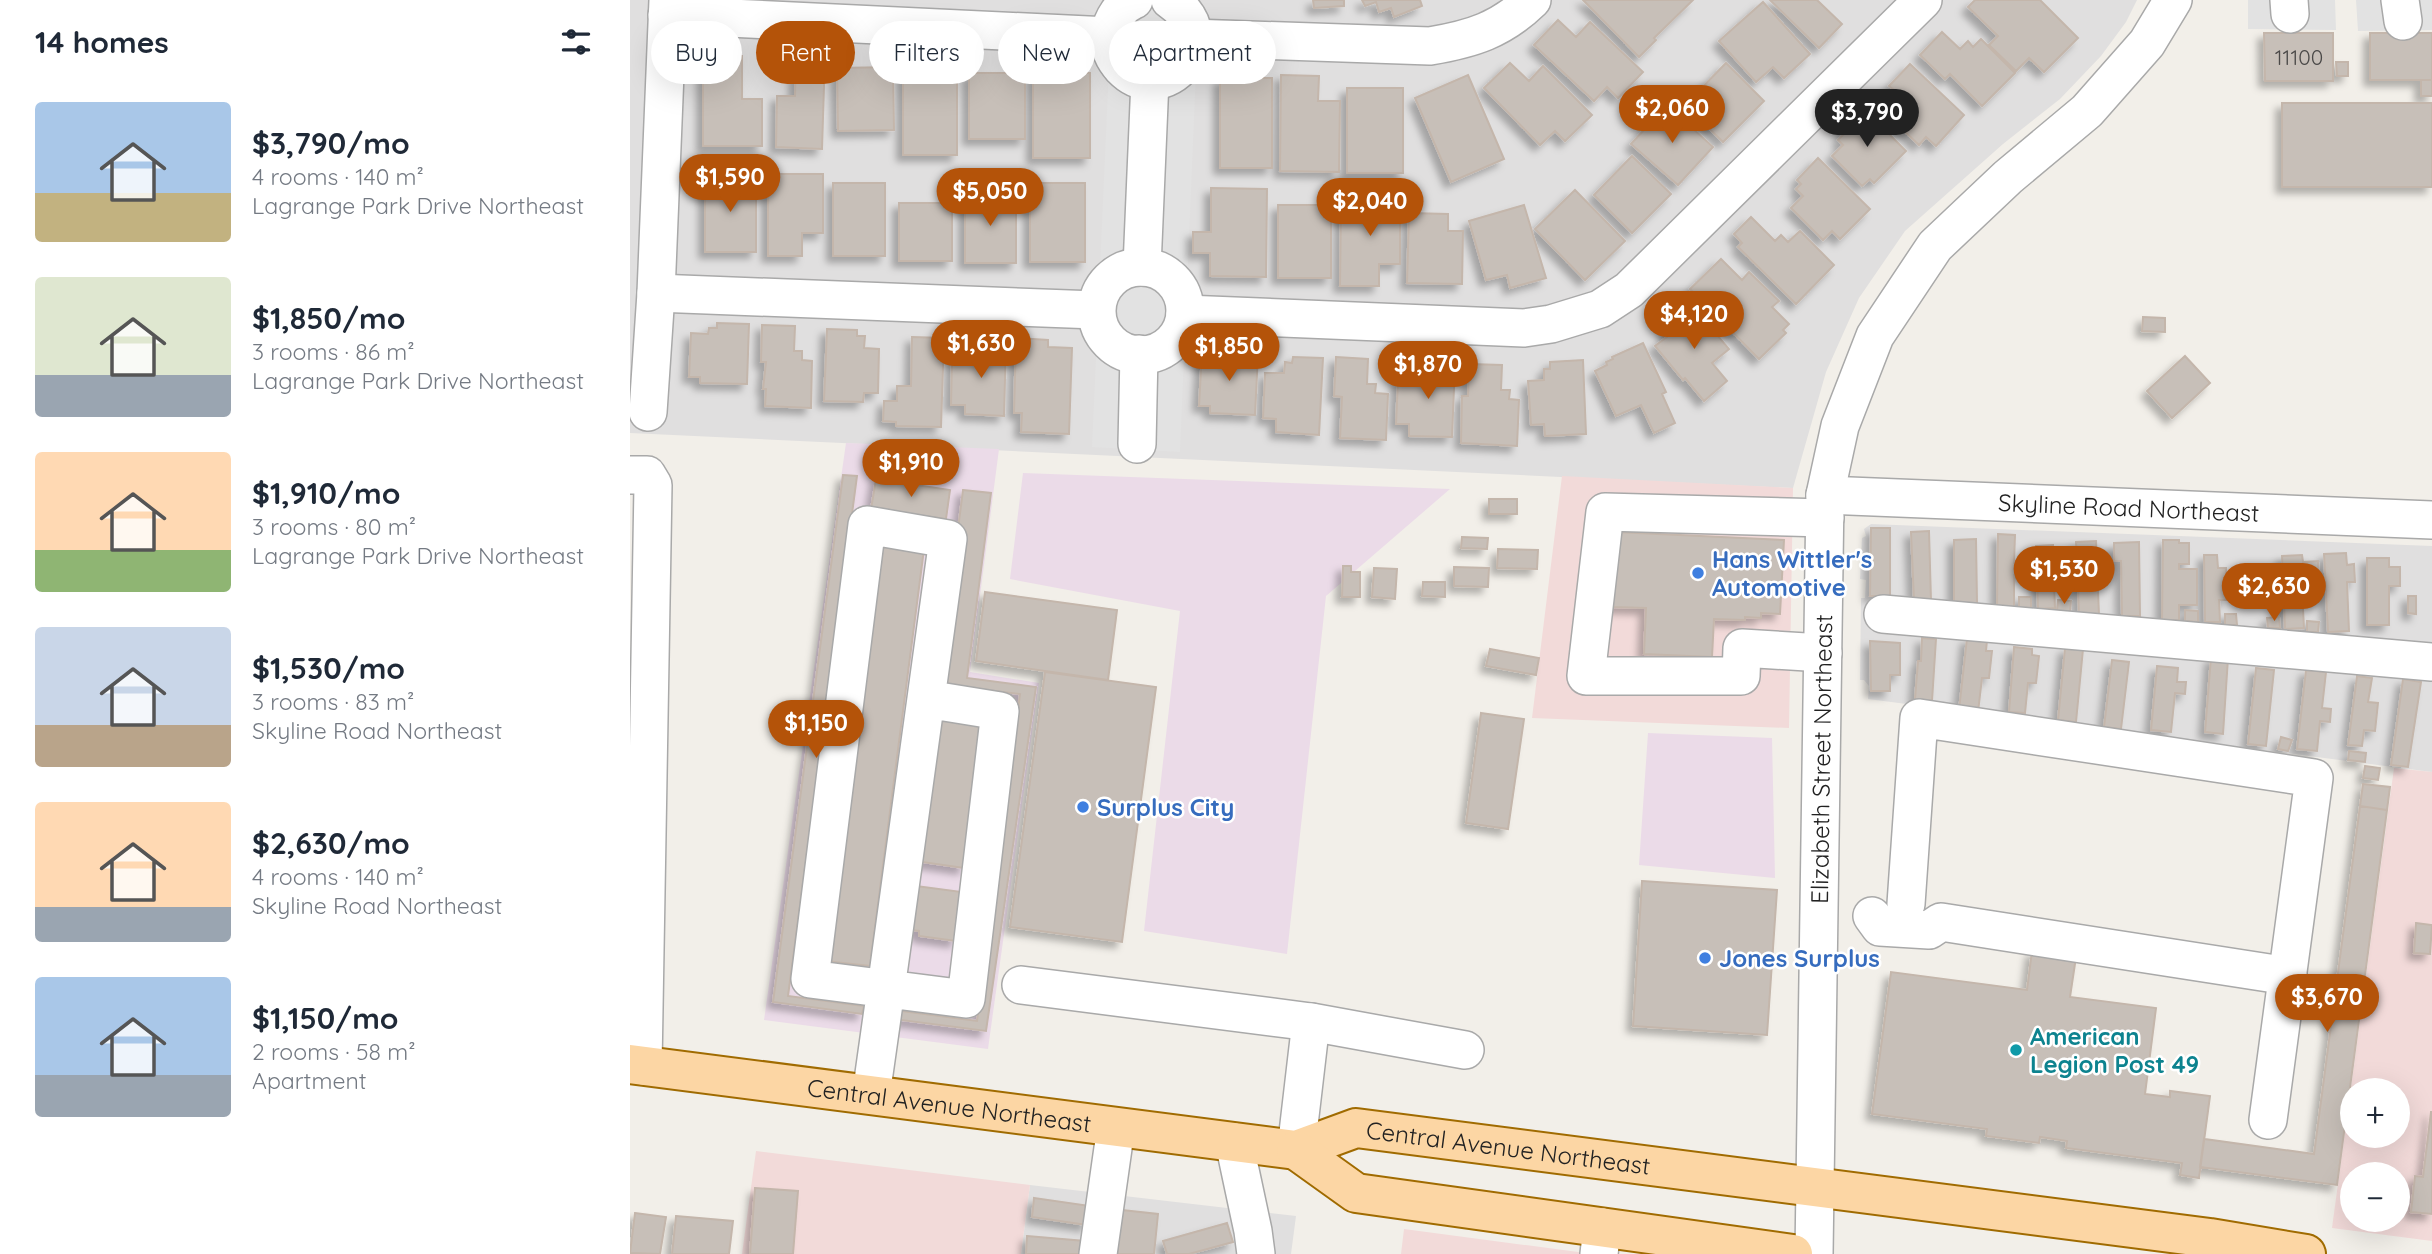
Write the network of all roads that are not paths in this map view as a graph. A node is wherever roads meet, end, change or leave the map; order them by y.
1 (1135, 0) edge
2 (1170, 0) edge
3 (1532, 0) edge
4 (1923, 0) edge
5 (2173, 0) edge
6 (668, 8) edge
7 (1113, 21) edge
8 (1190, 21) edge
9 (1109, 36) edge
10 (1276, 41) edge
11 (1150, 84) edge
12 (1142, 267) junction
13 (656, 293) junction
14 (1097, 310) junction
15 (1185, 314) junction
16 (1139, 354) junction
17 (648, 412) dead end
18 (1137, 444) dead end
19 (642, 494) edge
20 (1825, 506) junction
21 (2432, 520) edge
22 (1883, 614) dead end
23 (1823, 653) junction
24 (2432, 662) edge
25 (640, 690) edge
26 (926, 699) junction
27 (638, 881) edge
28 (1906, 904) junction
29 (1820, 915) junction
30 (1872, 916) junction
31 (1941, 922) junction
32 (638, 947) edge
33 (2288, 976) junction
34 (1020, 985) dead end
35 (886, 989) junction
36 (1311, 1022) junction
37 (1465, 1050) dead end
38 (637, 1065) edge
39 (872, 1095) junction
40 (2268, 1120) dead end
41 (1116, 1127) junction
42 (1234, 1142) junction
43 (1296, 1150) junction
44 (1815, 1189) junction
45 (1600, 1241) edge
46 (1098, 1254) edge
47 (1256, 1254) edge
48 (1793, 1254) edge
49 (1814, 1254) edge
50 (2306, 1254) edge

1 - 7 street
2 - 8 street
3 - 10 street
4 - 15 street
5 - 20 street, Elizabeth Street Northeast
6 - 9 street
6 - 13 street
11 - 12 street
12 - 14 street
12 - 15 street
13 - 14 street
13 - 17 street
14 - 16 street
15 - 16 street
16 - 18 street
19 - 25 street
20 - 21 street, Skyline Road Northeast
20 - 23 street, Elizabeth Street Northeast
20 - 23 street, Skyline Road Northeast
22 - 24 street
23 - 29 street, Elizabeth Street Northeast
25 - 27 street
26 - 35 street
26 - 35 street
26 - 35 street
27 - 32 street
28 - 30 street
28 - 31 street
28 - 33 street
29 - 30 street
29 - 44 street, Elizabeth Street Northeast
30 - 31 street
31 - 33 street
32 - 38 street
33 - 40 street
34 - 36 street
35 - 39 street
36 - 37 street
36 - 43 street
38 - 39 main road, Central Avenue Northeast
39 - 41 main road, Central Avenue Northeast
41 - 42 main road, Central Avenue Northeast
41 - 46 street
42 - 43 main road, Central Avenue Northeast
42 - 47 street
43 - 44 main road, Central Avenue Northeast
43 - 45 main road
44 - 49 street, Elizabeth Street Northeast
44 - 50 main road, Central Avenue Northeast
45 - 48 main road

